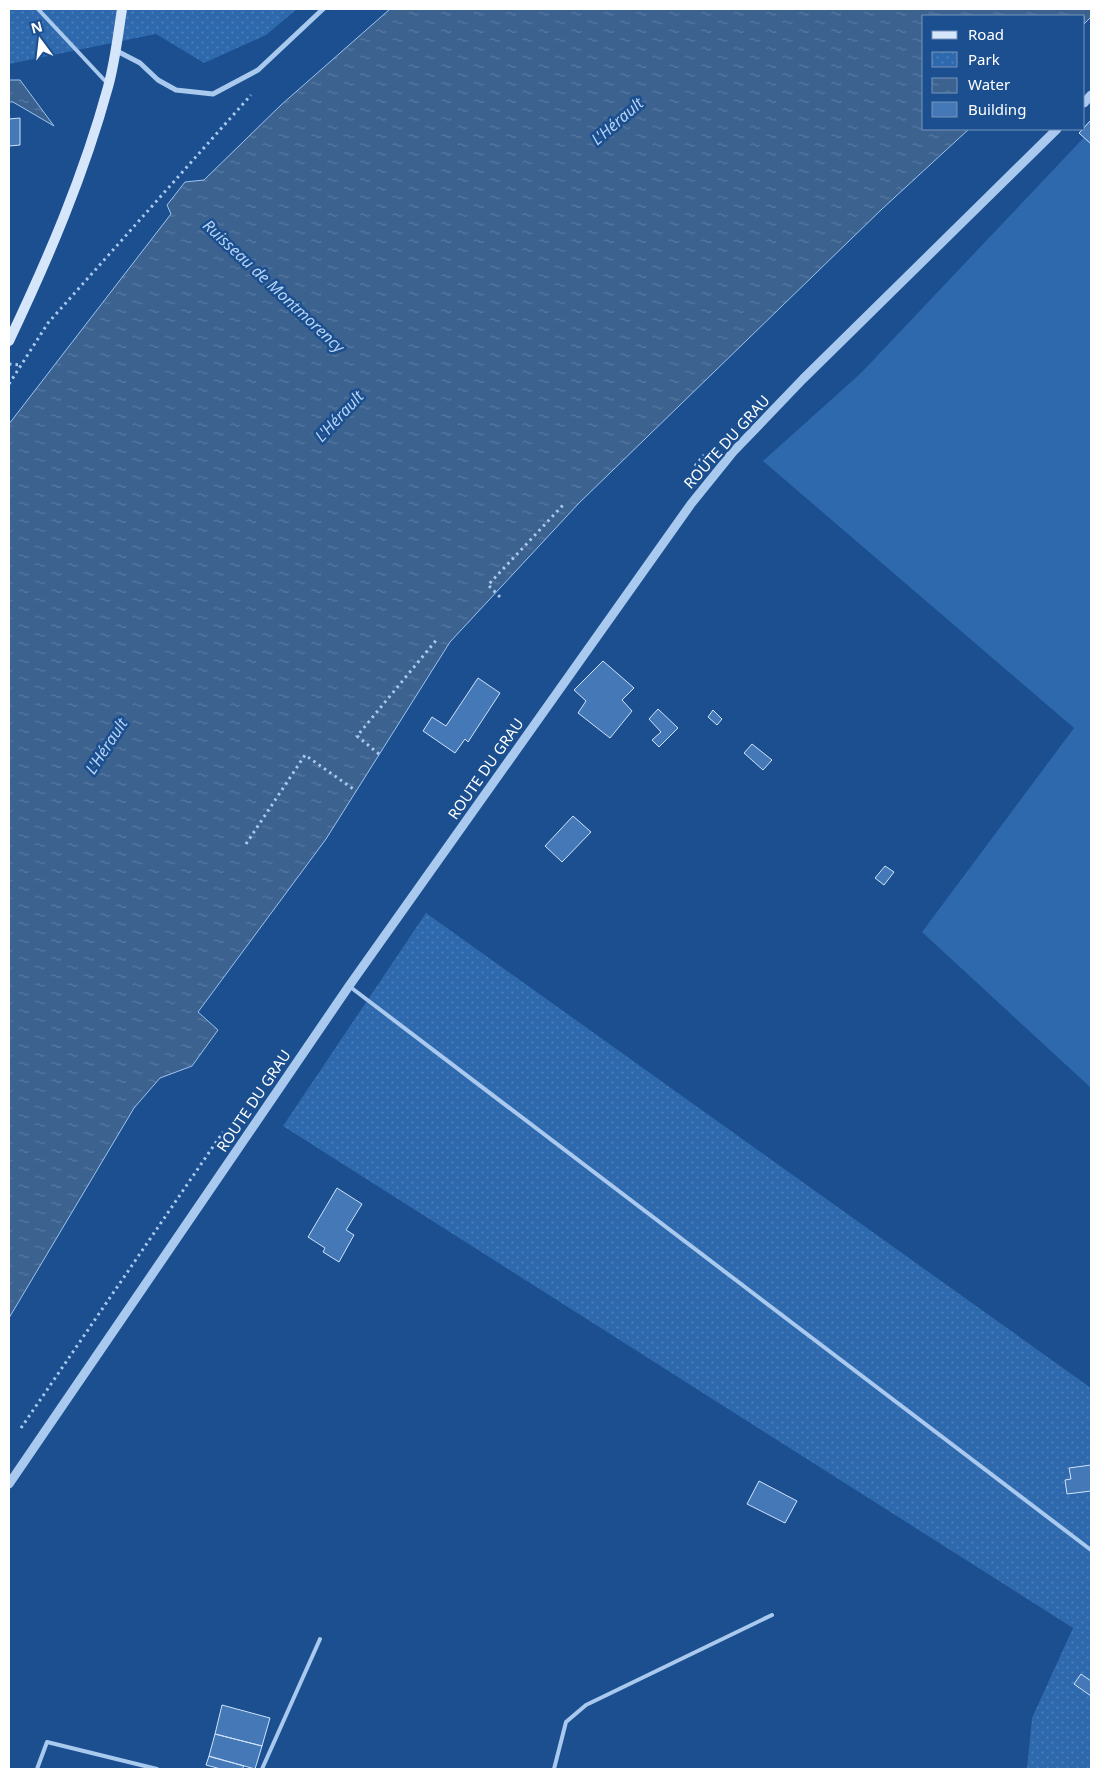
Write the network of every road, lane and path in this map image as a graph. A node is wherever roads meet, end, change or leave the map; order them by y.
1 (38, 9) edge
2 (122, 9) edge
3 (324, 9) edge
4 (115, 50) junction
5 (108, 85) junction
6 (256, 90) dead end
7 (1056, 130) edge
8 (9, 341) edge
9 (9, 364) edge
10 (21, 365) junction
11 (9, 384) edge
12 (565, 503) dead end
13 (500, 597) dead end
14 (438, 638) dead end
15 (380, 754) dead end
16 (356, 791) dead end
17 (246, 844) dead end
18 (349, 986) junction
19 (9, 1484) edge
20 (1091, 1550) edge
21 (772, 1615) dead end
22 (320, 1639) dead end
23 (37, 1769) edge
24 (157, 1769) edge
25 (262, 1769) edge
26 (554, 1769) edge

1 - 5 lane
2 - 4 main road
3 - 4 street
4 - 5 main road
5 - 8 main road
6 - 10 path
7 - 18 street, ROUTE DU GRAU
9 - 10 path
10 - 11 path
12 - 13 path
14 - 15 path
16 - 17 path
18 - 19 street, ROUTE DU GRAU
18 - 20 lane
21 - 26 lane
22 - 25 lane
23 - 24 lane

